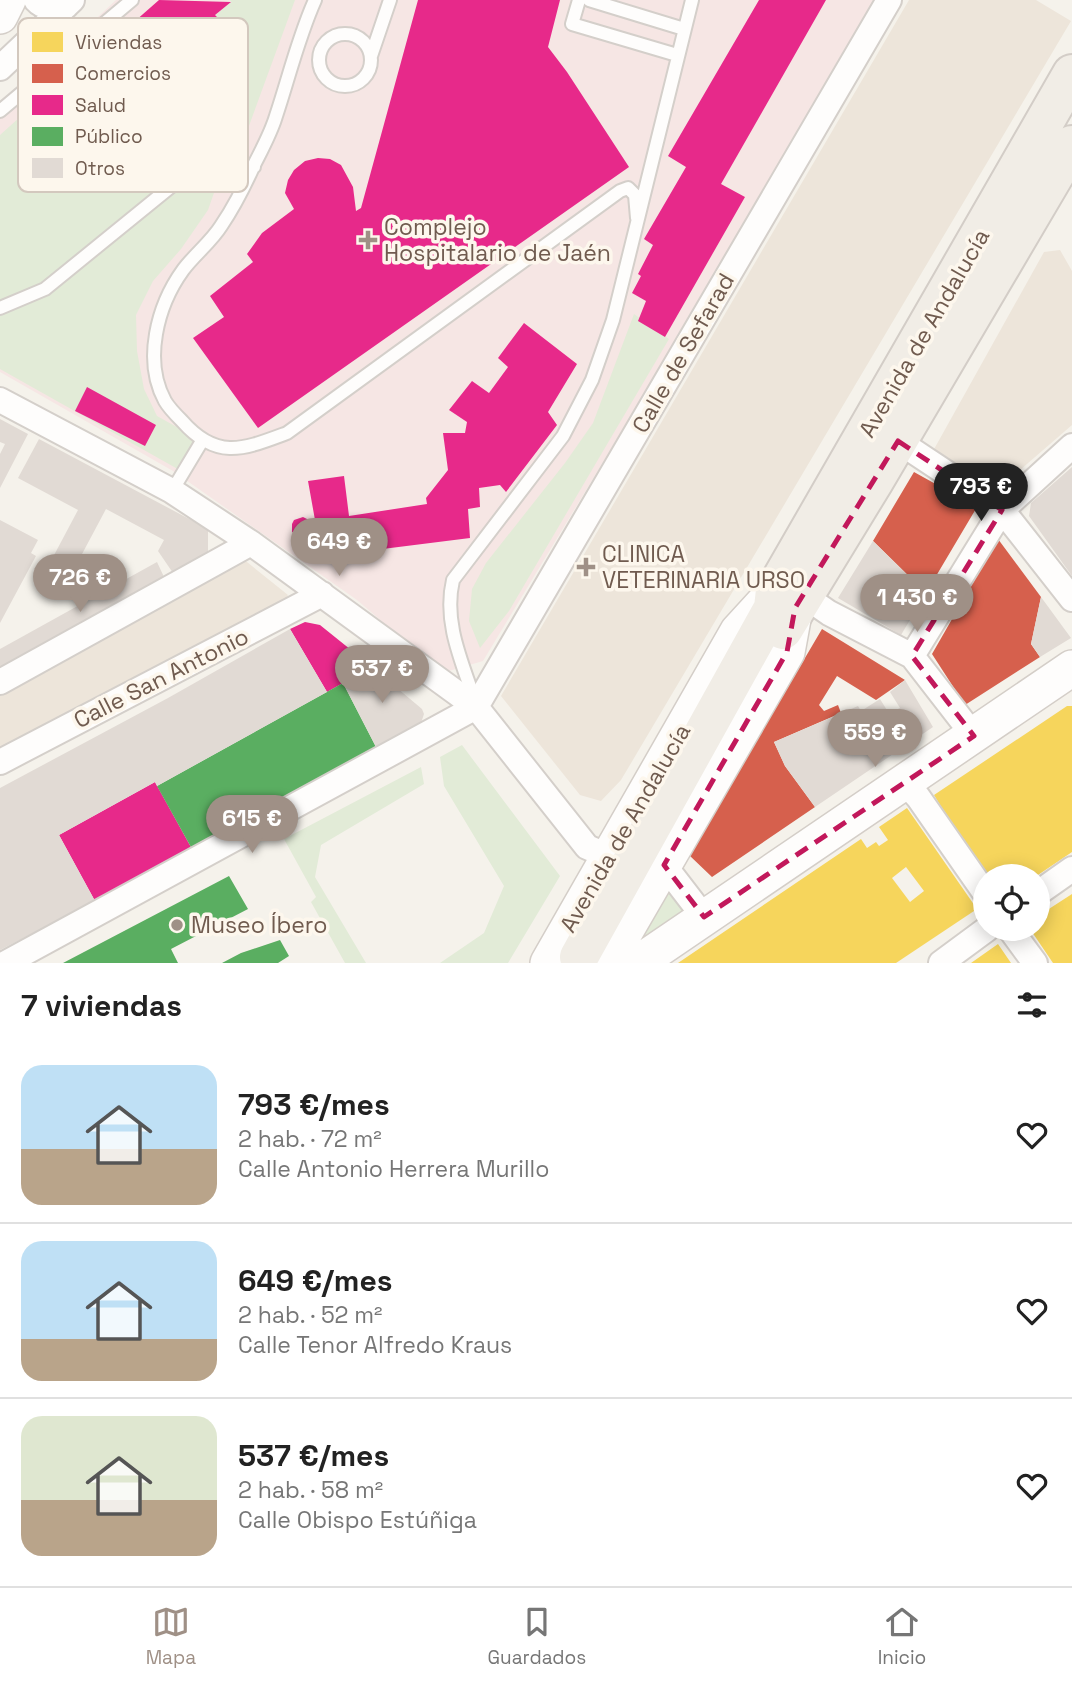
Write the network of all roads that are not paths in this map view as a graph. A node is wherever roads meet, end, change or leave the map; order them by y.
1 (8, 0) edge
2 (36, 0) edge
3 (132, 0) edge
4 (315, 0) edge
5 (390, 0) edge
6 (579, 0) edge
7 (589, 0) edge
8 (692, 0) edge
9 (889, 0) edge
10 (69, 3) edge
11 (0, 16) edge
12 (53, 18) edge
13 (111, 18) edge
14 (684, 29) junction
15 (298, 44) junction
16 (18, 51) edge
17 (677, 55) junction
18 (370, 56) junction
19 (319, 59) junction
20 (0, 68) edge
21 (1072, 74) edge
22 (18, 96) edge
23 (0, 111) edge
24 (1072, 145) edge
25 (254, 167) junction
26 (248, 168) edge
27 (248, 178) edge
28 (164, 192) edge
29 (240, 192) edge
30 (638, 218) junction
31 (0, 308) edge
32 (0, 400) edge
33 (898, 440) junction
34 (202, 441) junction
35 (1072, 446) edge
36 (172, 491) junction
37 (1002, 510) junction
38 (251, 543) junction
39 (322, 594) junction
40 (791, 598) junction
41 (1072, 599) edge
42 (912, 656) junction
43 (1072, 669) edge
44 (0, 682) edge
45 (476, 707) junction
46 (974, 736) junction
47 (0, 762) edge
48 (905, 783) junction
49 (608, 856) junction
50 (664, 865) junction
51 (1072, 869) edge
52 (973, 876) edge
53 (1050, 885) edge
54 (704, 916) junction
55 (973, 939) edge
56 (1019, 941) edge
57 (581, 962) edge
58 (6, 963) edge
59 (638, 963) edge
60 (941, 963) edge
61 (1035, 963) edge

1 - 11 street
2 - 10 street
3 - 13 lane
4 - 15 lane
5 - 18 lane
6 - 17 lane
7 - 14 lane
8 - 14 lane
9 - 45 street, Calle de Sefarad
10 - 12 street
14 - 17 lane
15 - 19 lane
15 - 25 lane
16 - 20 street
17 - 30 lane
18 - 19 lane
18 - 19 lane
21 - 40 main road, Avenida de Andalucía
22 - 23 lane
24 - 33 main road, Avenida de Andalucía
25 - 26 lane
25 - 27 lane
28 - 31 lane
29 - 34 lane
30 - 34 lane
30 - 45 lane
32 - 36 street
33 - 37 street
33 - 40 main road, Avenida de Andalucía
34 - 36 lane
35 - 37 street
36 - 38 street
37 - 41 street
37 - 42 street
38 - 39 street
38 - 44 street
39 - 45 street
39 - 47 street, Calle San Antonio
40 - 42 street
40 - 49 street, Avenida de Andalucía
40 - 50 street, Avenida de Andalucía
40 - 57 main road, Avenida de Andalucía
42 - 46 street
43 - 46 street
45 - 49 street
45 - 58 street
46 - 48 street
48 - 52 street
48 - 54 street
49 - 57 street, Avenida de Andalucía
50 - 54 street
50 - 57 street, Avenida de Andalucía
51 - 53 street
54 - 59 street
55 - 60 street
56 - 61 street

